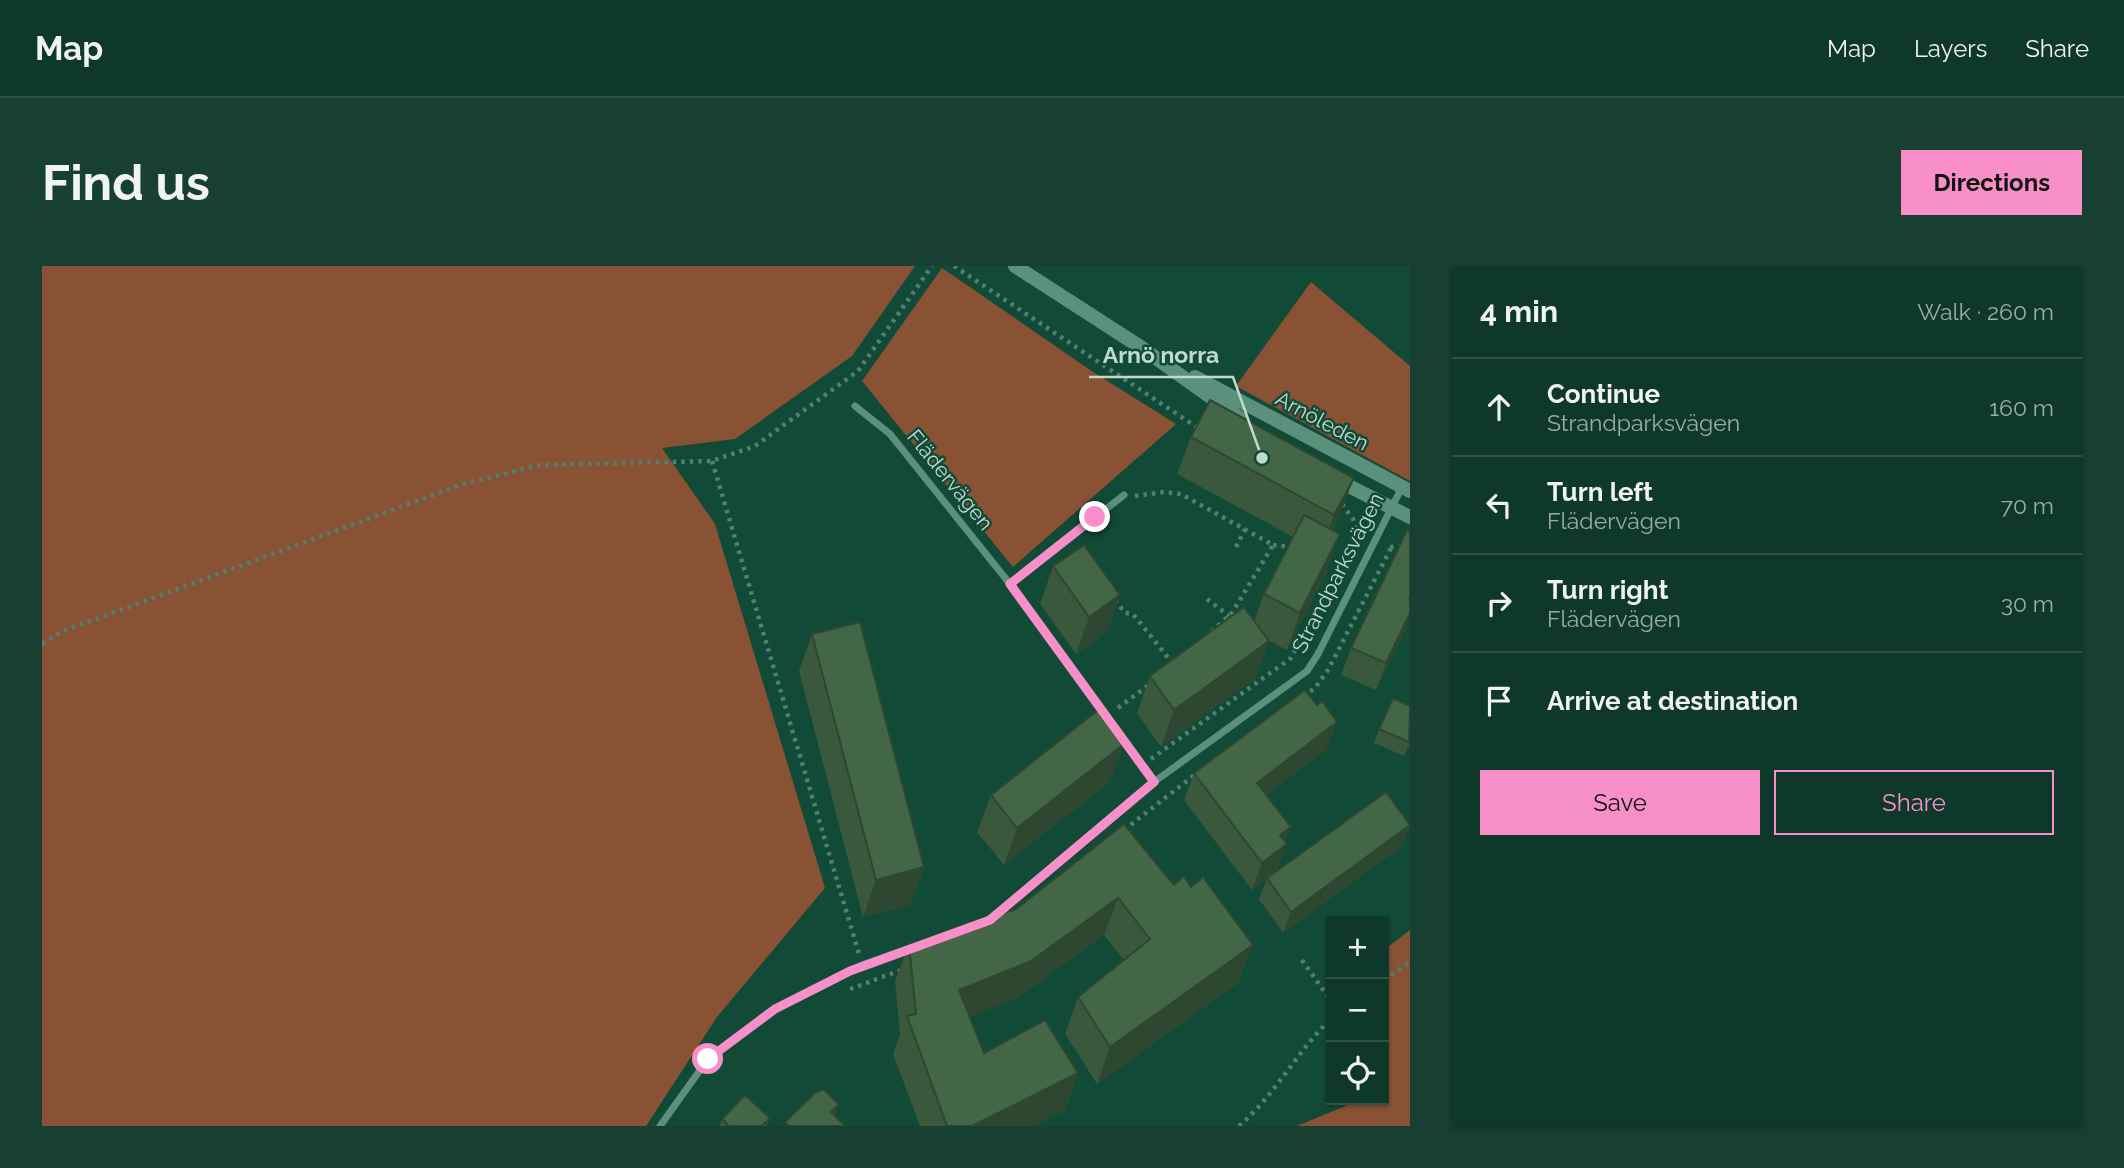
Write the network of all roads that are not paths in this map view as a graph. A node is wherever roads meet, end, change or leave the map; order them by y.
1 (1015, 266) edge
2 (1142, 348) junction
3 (855, 405) dead end
4 (1255, 429) edge
5 (1318, 468) edge
6 (1406, 489) edge
7 (1124, 495) road end
8 (1392, 509) junction
9 (1410, 517) edge
10 (1010, 584) junction
11 (1154, 782) junction
12 (977, 924) edge
13 (926, 943) edge
14 (660, 1126) edge

1 - 2 main road, Arnöleden
2 - 4 main road, Arnöleden
2 - 6 main road, Arnöleden
3 - 10 street, Flädervägen
5 - 8 main road, Arnöleden
6 - 8 street, Strandparksvägen
7 - 10 street
8 - 9 main road, Arnöleden
8 - 11 street, Strandparksvägen
10 - 11 street, Flädervägen
11 - 12 street, Strandparksvägen
13 - 14 street

